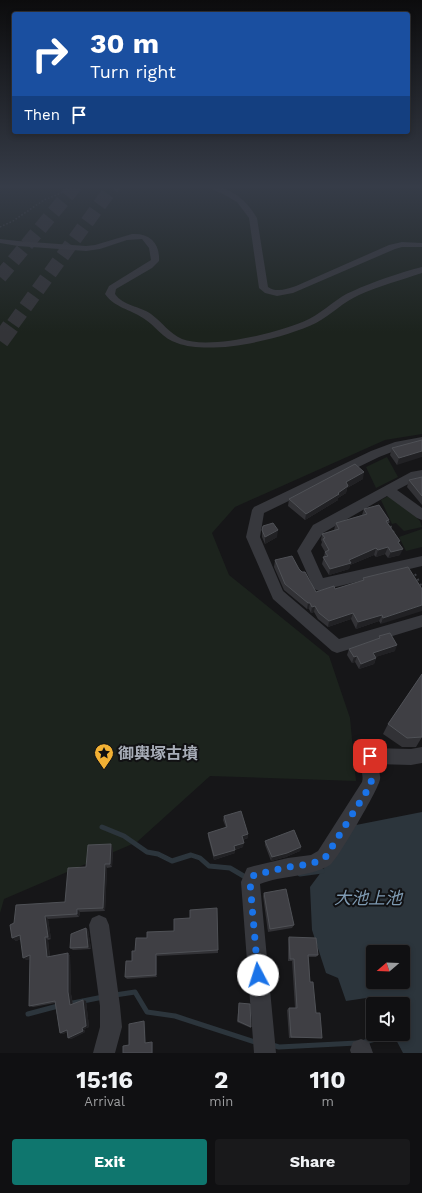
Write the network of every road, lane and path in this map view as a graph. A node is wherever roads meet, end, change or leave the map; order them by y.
1 (256, 234) edge
2 (0, 241) edge
3 (422, 245) edge
4 (422, 270) edge
5 (422, 441) edge
6 (422, 474) edge
7 (388, 490) junction
8 (422, 515) edge
9 (386, 518) edge
10 (396, 538) edge
11 (422, 561) edge
12 (419, 582) edge
13 (422, 587) edge
14 (422, 621) edge
15 (422, 755) edge
16 (99, 925) dead end
17 (104, 1053) edge
18 (265, 1053) edge

1 - 3 street
2 - 4 street
5 - 14 street
6 - 7 street
7 - 8 street
7 - 11 street
9 - 10 path
12 - 13 path
15 - 18 street
16 - 17 street

